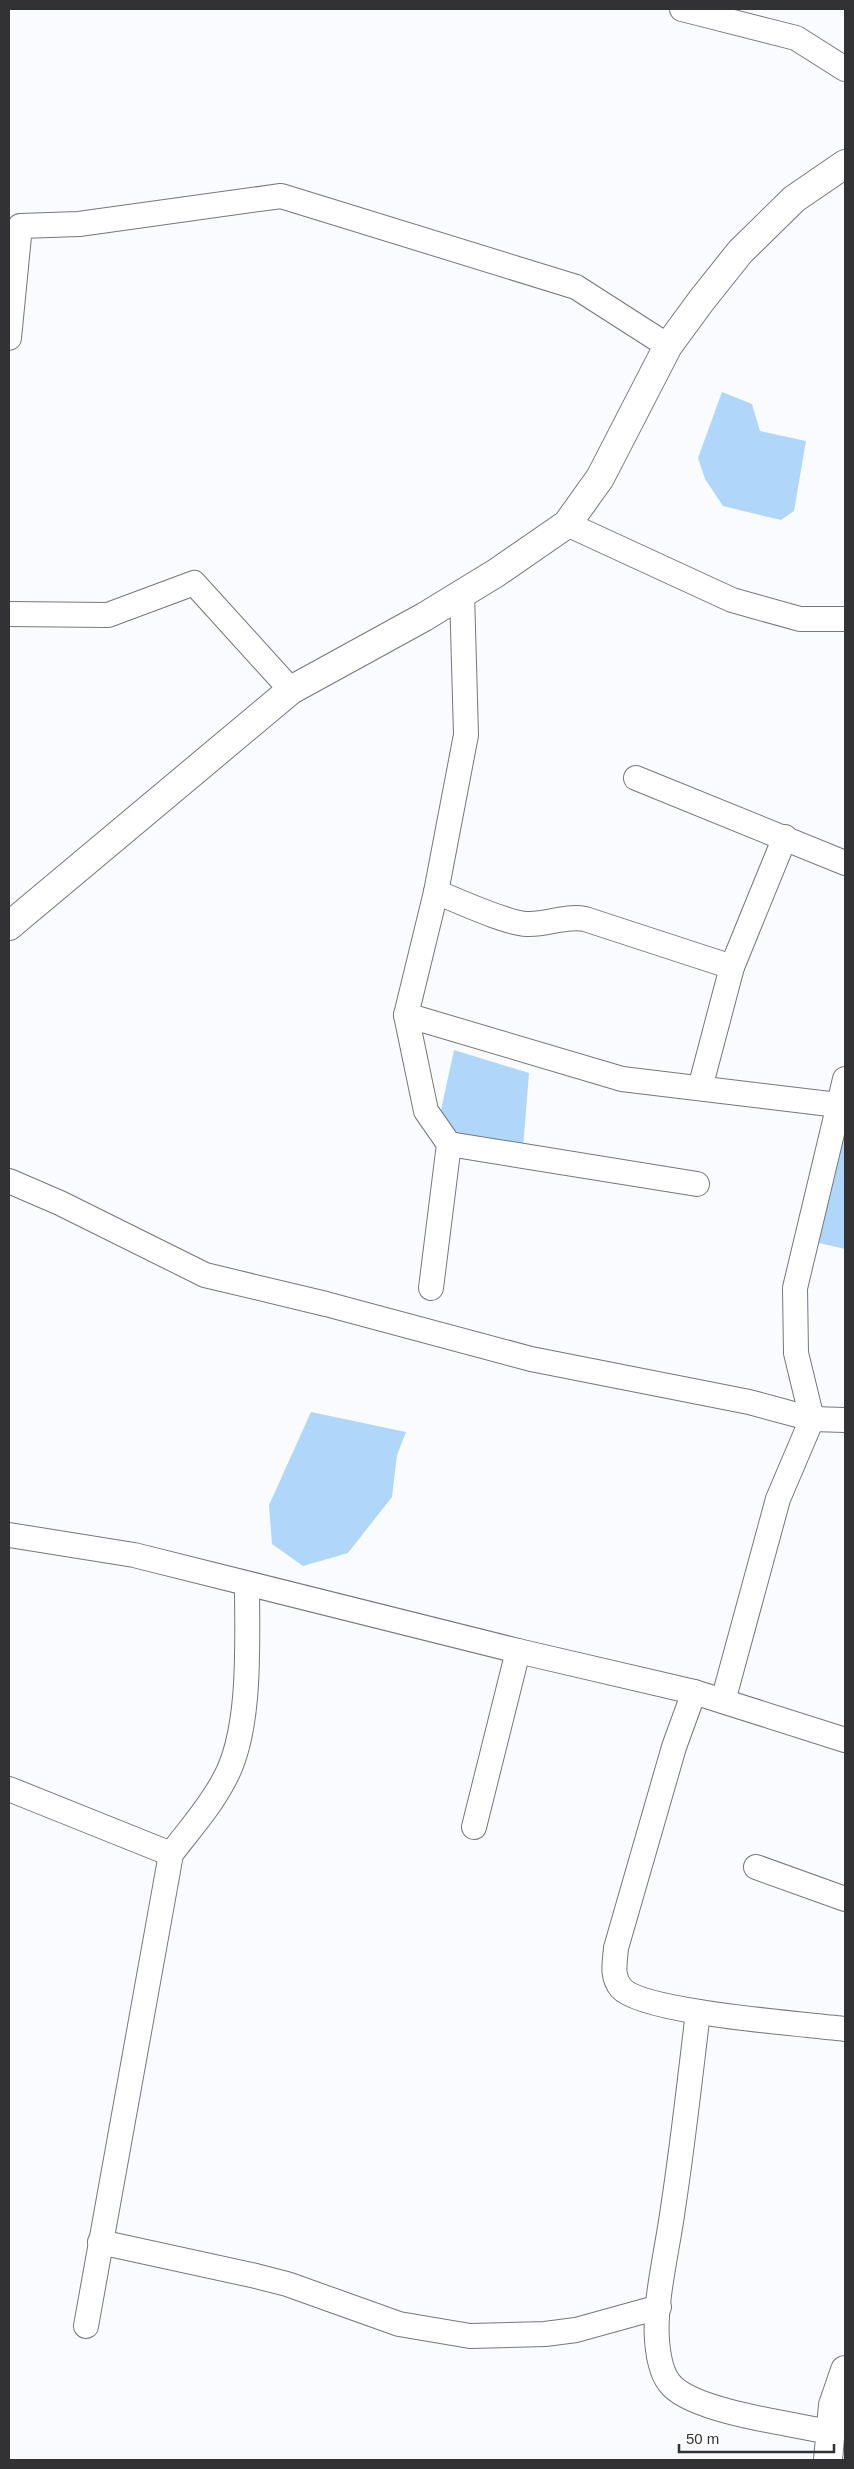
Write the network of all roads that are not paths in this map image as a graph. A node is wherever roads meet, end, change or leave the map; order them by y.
1 (682, 9) edge
2 (845, 68) edge
3 (845, 164) edge
4 (9, 338) edge
5 (668, 346) junction
6 (567, 524) junction
7 (462, 594) junction
8 (9, 614) edge
9 (845, 619) edge
10 (291, 690) junction
11 (636, 778) dead end
12 (785, 837) junction
13 (845, 863) edge
14 (436, 892) junction
15 (9, 926) edge
16 (732, 967) junction
17 (406, 1015) junction
18 (845, 1078) edge
19 (700, 1088) junction
20 (838, 1106) junction
21 (449, 1144) junction
22 (9, 1181) edge
23 (697, 1184) dead end
24 (431, 1288) dead end
25 (812, 1419) junction
26 (845, 1420) edge
27 (9, 1535) edge
28 (247, 1585) junction
29 (518, 1652) junction
30 (694, 1692) junction
31 (723, 1701) junction
32 (845, 1740) edge
33 (9, 1789) edge
34 (474, 1827) dead end
35 (170, 1854) junction
36 (756, 1867) dead end
37 (845, 1899) edge
38 (698, 2012) junction
39 (845, 2029) edge
40 (100, 2242) junction
41 (659, 2307) junction
42 (86, 2326) dead end
43 (845, 2370) edge
44 (833, 2448) edge

1 - 2 street
3 - 5 street
4 - 5 street
5 - 6 street
6 - 7 street
6 - 9 street
7 - 10 street
7 - 14 street
8 - 10 street
10 - 15 street
11 - 12 street
12 - 13 street
12 - 16 street
14 - 16 street
14 - 17 street
16 - 19 street
17 - 19 street
17 - 21 street
18 - 20 street
19 - 20 street
20 - 25 street
21 - 23 street
21 - 24 street
22 - 25 street
25 - 26 street
25 - 31 street
27 - 28 street
28 - 29 street
28 - 35 street
29 - 30 street
29 - 34 street
30 - 31 street
30 - 38 street
31 - 32 street
33 - 35 street
35 - 40 street
36 - 37 street
38 - 39 street
38 - 41 street
40 - 41 street
40 - 42 street
41 - 44 street
43 - 44 street

